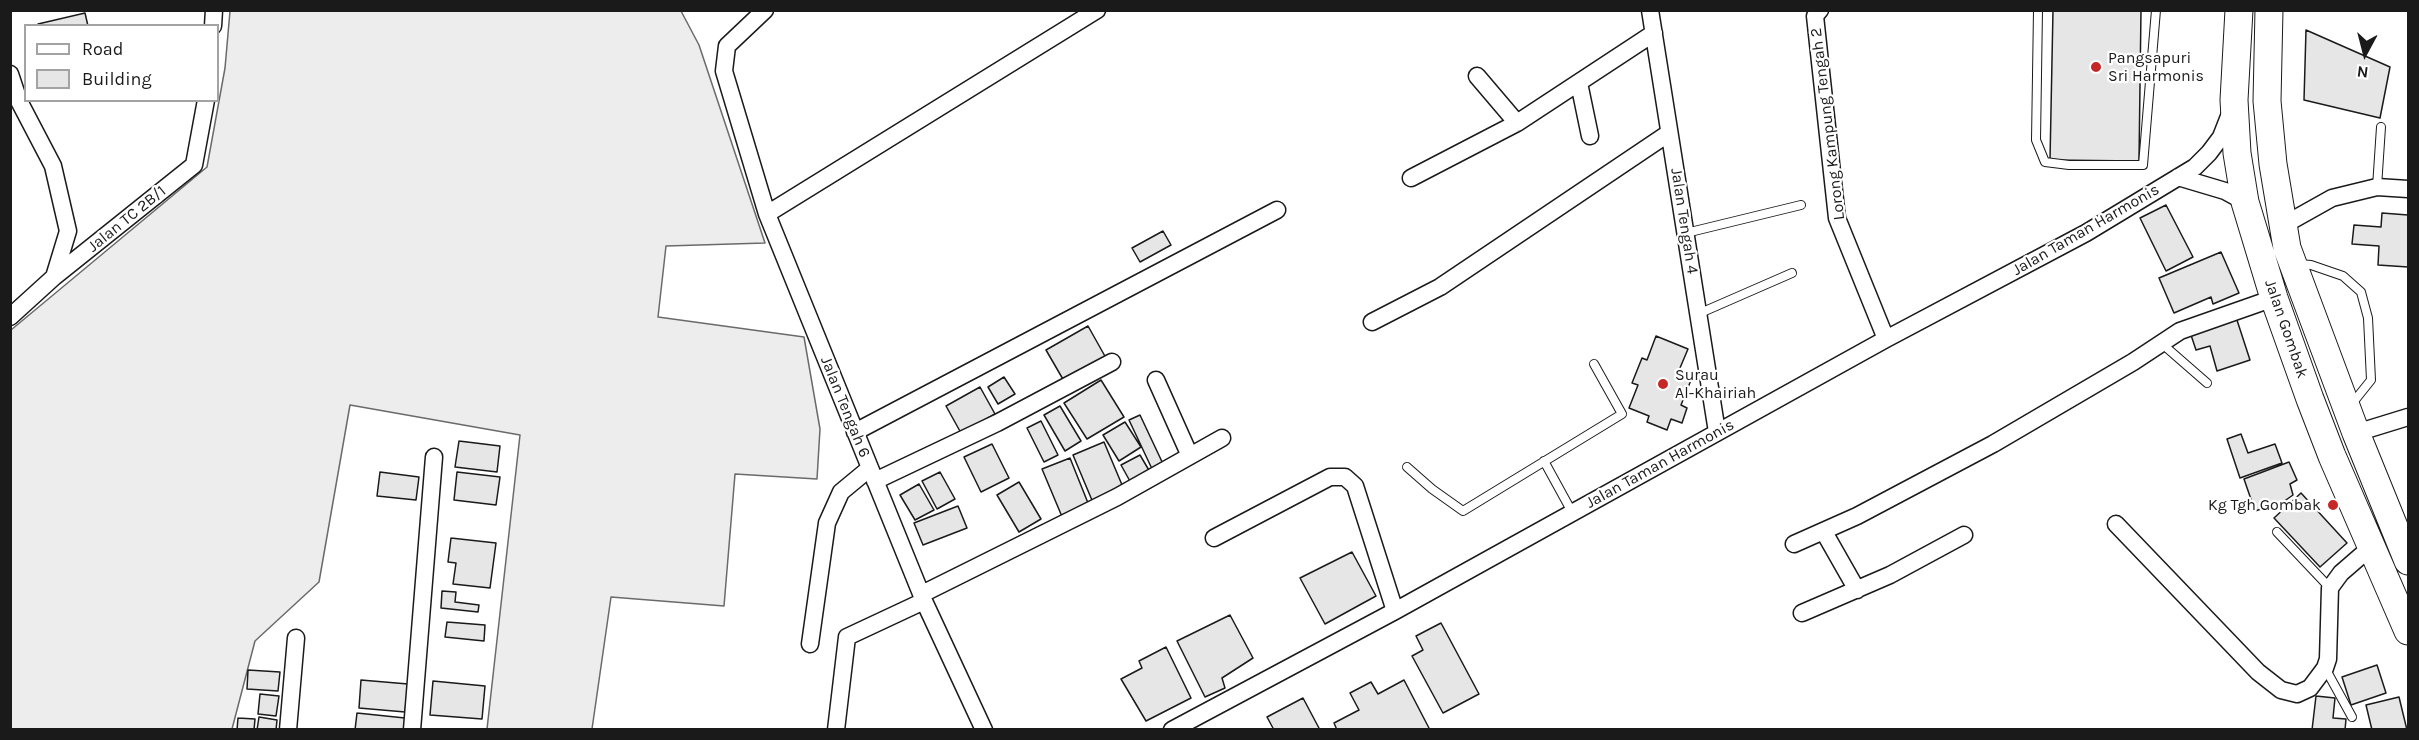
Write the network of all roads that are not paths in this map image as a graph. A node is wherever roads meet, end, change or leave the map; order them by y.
1 (765, 10) edge
2 (1097, 10) edge
3 (1650, 10) edge
4 (1820, 10) edge
5 (2038, 10) edge
6 (2156, 10) edge
7 (2239, 10) edge
8 (2269, 10) edge
9 (1654, 33) junction
10 (10, 74) edge
11 (1478, 76) dead end
12 (1579, 83) junction
13 (2234, 100) junction
14 (15, 102) edge
15 (206, 102) edge
16 (1517, 123) junction
17 (2381, 127) dead end
18 (1670, 133) junction
19 (1590, 136) dead end
20 (2178, 177) junction
21 (1411, 178) dead end
22 (2377, 187) junction
23 (2409, 189) edge
24 (2245, 202) junction
25 (1801, 206) dead end
26 (1277, 210) dead end
27 (767, 214) junction
28 (2282, 226) junction
29 (1686, 233) junction
30 (2292, 264) junction
31 (1792, 273) dead end
32 (54, 277) junction
33 (2274, 298) junction
34 (1698, 314) junction
35 (10, 317) edge
36 (1372, 322) dead end
37 (1886, 339) junction
38 (2160, 342) junction
39 (1112, 362) dead end
40 (1594, 364) dead end
41 (1156, 380) dead end
42 (2207, 383) dead end
43 (2409, 417) edge
44 (2351, 421) junction
45 (855, 432) junction
46 (1717, 432) junction
47 (1222, 438) dead end
48 (1190, 456) junction
49 (434, 457) dead end
50 (1544, 461) junction
51 (1407, 467) dead end
52 (872, 474) junction
53 (1572, 512) junction
54 (2116, 524) dead end
55 (1824, 532) junction
56 (2277, 532) dead end
57 (1964, 536) dead end
58 (1214, 538) dead end
59 (1794, 544) dead end
60 (2371, 548) junction
61 (2409, 561) edge
62 (2330, 588) junction
63 (1857, 590) junction
64 (923, 597) junction
65 (1395, 611) junction
66 (1802, 613) dead end
67 (2409, 631) edge
68 (296, 638) dead end
69 (810, 644) dead end
70 (2325, 668) junction
71 (2352, 717) dead end
72 (288, 729) edge
73 (412, 729) edge
74 (836, 729) edge
75 (984, 729) edge
76 (1172, 729) edge

1 - 27 street, Jalan Tengah 6
2 - 27 street
3 - 9 street, Jalan Tengah 4
4 - 37 street, Lorong Kampung Tengah 2
5 - 6 lane
7 - 13 main road, Jalan Gombak
8 - 28 main road, Jalan Gombak
9 - 12 street
9 - 18 street, Jalan Tengah 4
10 - 14 street
11 - 16 street
12 - 16 street
12 - 19 street
13 - 20 street, Jalan Taman Harmonis
13 - 24 main road, Jalan Gombak
14 - 32 street
15 - 32 street, Jalan TC 2B/1
16 - 21 street
17 - 22 lane
18 - 29 street, Jalan Tengah 4
18 - 36 street
20 - 24 street, Jalan Taman Harmonis
20 - 37 street, Jalan Taman Harmonis
22 - 23 street
22 - 28 street
24 - 33 main road, Jalan Gombak
25 - 29 lane
26 - 45 street
27 - 45 street, Jalan Tengah 6
28 - 30 main road, Jalan Gombak
29 - 34 street, Jalan Tengah 4
30 - 44 main road, Jalan Gombak
30 - 44 lane
31 - 34 lane
32 - 35 street, Jalan TC 2B/1
33 - 38 street
33 - 60 main road, Jalan Gombak
34 - 46 street, Jalan Tengah 4
37 - 46 street, Jalan Taman Harmonis
38 - 42 lane
38 - 55 street
39 - 52 street
40 - 50 lane
41 - 48 street
43 - 44 street
44 - 61 main road, Jalan Gombak
45 - 52 street, Jalan Tengah 6
46 - 53 street, Jalan Taman Harmonis
47 - 48 street
48 - 64 street
49 - 73 street
50 - 51 lane
50 - 53 lane
52 - 64 street, Jalan Tengah 6
52 - 69 street
53 - 65 street, Jalan Taman Harmonis
54 - 70 street
55 - 59 street
55 - 63 street
56 - 62 lane
57 - 63 street
58 - 65 street
60 - 62 street
60 - 67 main road, Jalan Gombak
62 - 70 street
63 - 66 street
64 - 74 street
64 - 75 street, Jalan Tengah 6
65 - 76 street, Jalan Taman Harmonis
68 - 72 street
70 - 71 lane

